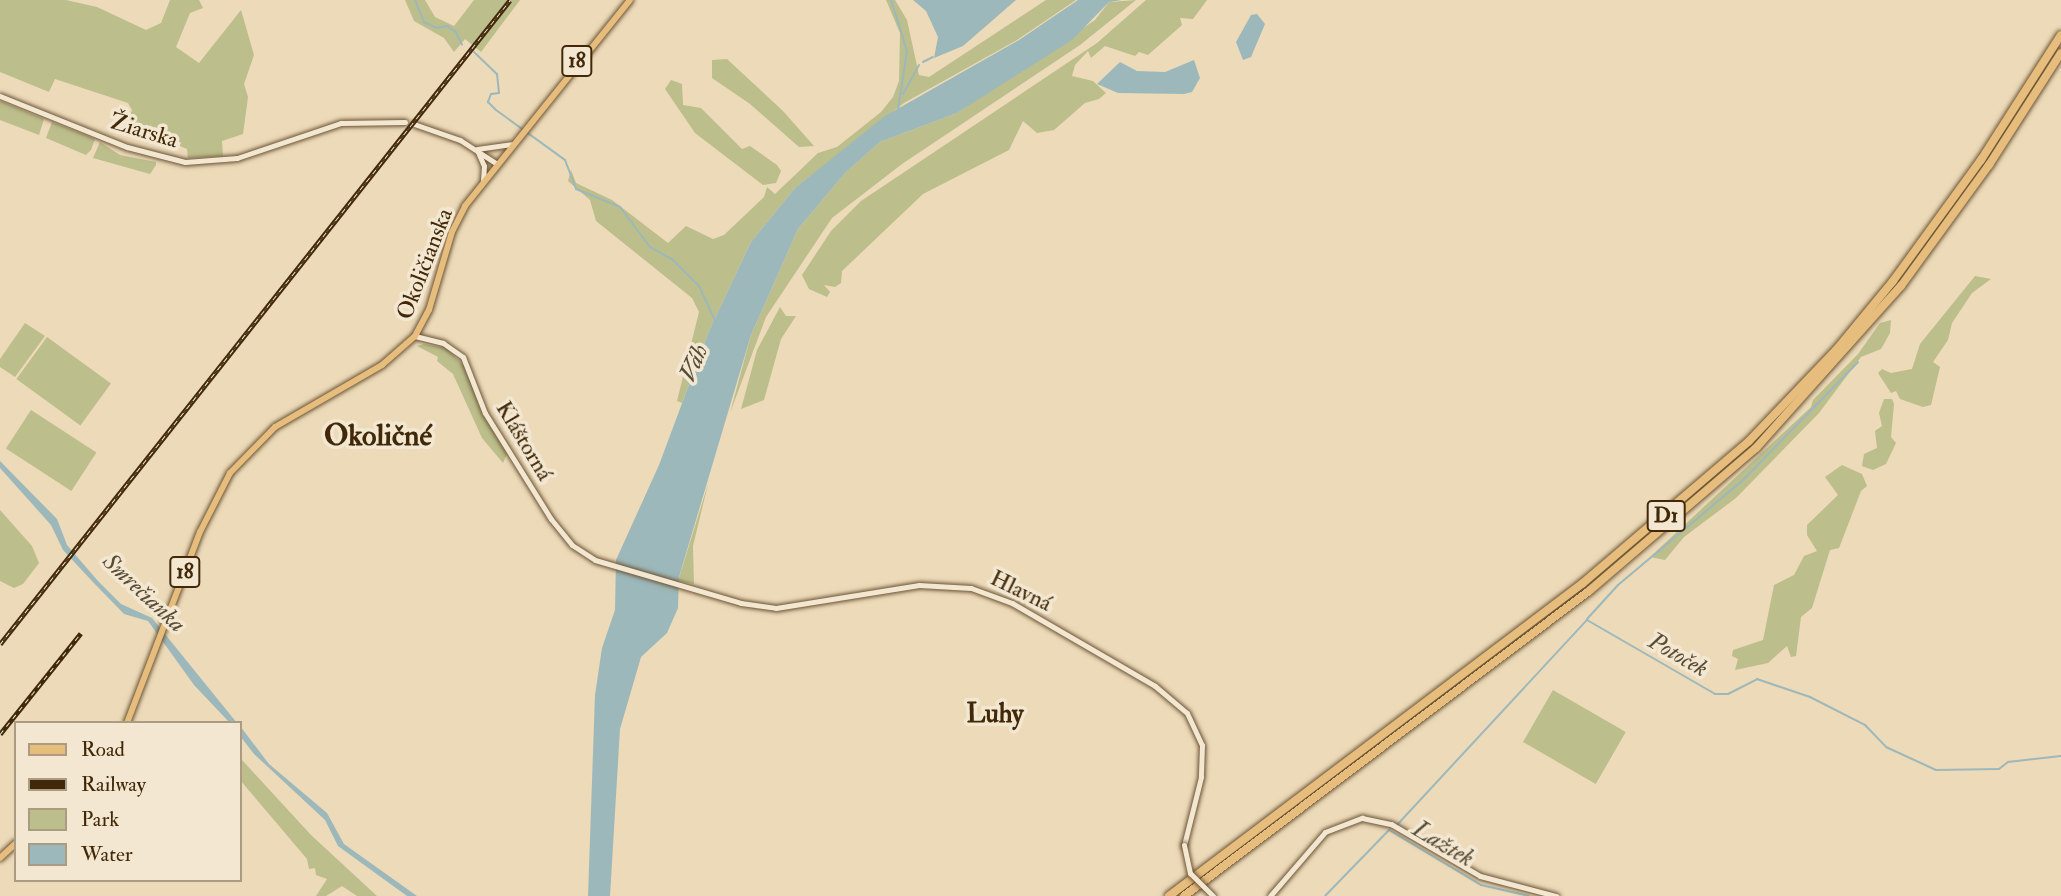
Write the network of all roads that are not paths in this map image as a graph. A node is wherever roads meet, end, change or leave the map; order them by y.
1 (630, 0) edge
2 (2061, 35) edge
3 (2061, 53) edge
4 (0, 96) edge
5 (405, 122) dead end
6 (414, 124) dead end
7 (512, 144) junction
8 (477, 149) junction
9 (497, 163) junction
10 (482, 183) junction
11 (415, 336) junction
12 (680, 585) joint
13 (128, 721) edge
14 (14, 845) edge
15 (0, 858) edge
16 (1169, 896) edge
17 (1184, 896) edge
18 (1213, 896) edge
19 (1270, 896) edge
20 (1556, 896) edge

1 - 7 main road, Okoličianska / 18
2 - 16 highway, D1
3 - 17 highway, D1
4 - 5 street, Žiarska
6 - 8 street
7 - 8 street
7 - 9 main road, Okoličianska / 18
8 - 9 street
8 - 10 street
9 - 10 main road, Okoličianska / 18
10 - 11 main road, Okoličianska / 18
11 - 12 street, Kláštorná
11 - 13 main road, Okoličianska / 18
12 - 18 street, Hlavná, bridge
14 - 15 main road
19 - 20 street

